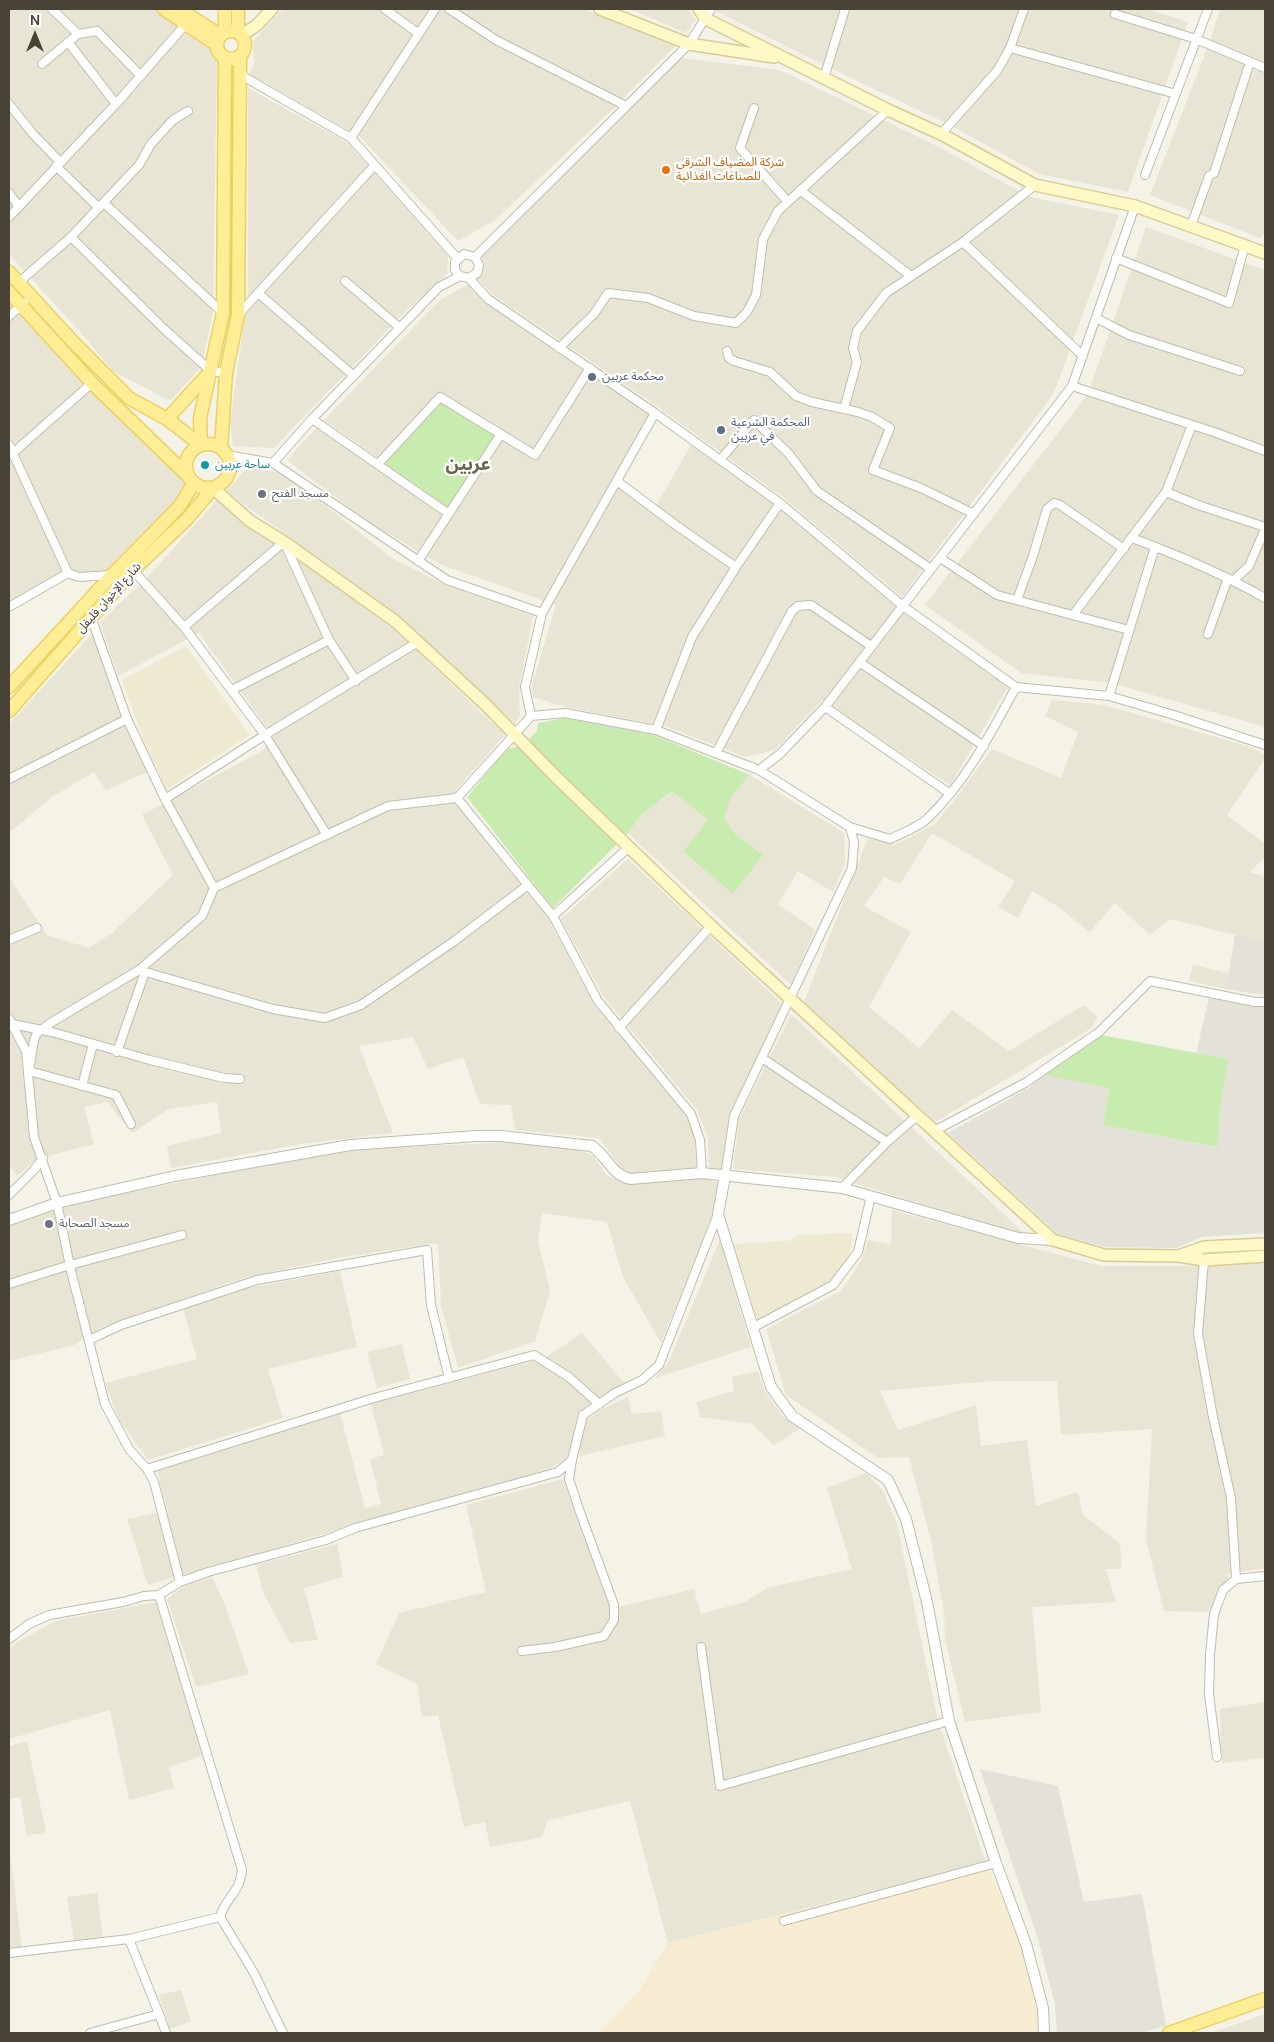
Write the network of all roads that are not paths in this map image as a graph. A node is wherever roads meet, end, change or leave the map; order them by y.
1 (52, 9) edge
2 (164, 9) edge
3 (179, 9) edge
4 (225, 9) edge
5 (238, 9) edge
6 (272, 9) edge
7 (385, 9) edge
8 (435, 9) edge
9 (448, 9) edge
10 (600, 9) edge
11 (699, 9) edge
12 (845, 9) edge
13 (1024, 9) edge
14 (1208, 9) edge
15 (709, 14) edge
16 (1115, 14) dead end
17 (185, 25) junction
18 (78, 34) junction
19 (240, 34) junction
20 (419, 34) junction
21 (221, 38) junction
22 (1196, 39) junction
23 (68, 42) junction
24 (688, 44) junction
25 (1010, 48) junction
26 (240, 56) junction
27 (225, 58) junction
28 (786, 59) junction
29 (1250, 62) junction
30 (42, 64) dead end
31 (1265, 68) edge
32 (239, 74) junction
33 (141, 76) junction
34 (824, 78) junction
35 (1176, 94) junction
36 (9, 104) edge
37 (116, 104) junction
38 (626, 106) junction
39 (754, 108) dead end
40 (888, 110) junction
41 (188, 111) dead end
42 (941, 134) junction
43 (351, 138) junction
44 (58, 164) junction
45 (375, 165) junction
46 (1145, 175) dead end
47 (1035, 185) junction
48 (800, 190) junction
49 (9, 192) edge
50 (788, 202) junction
51 (101, 205) junction
52 (1135, 206) junction
53 (19, 207) junction
54 (9, 218) edge
55 (1190, 226) junction
56 (72, 237) junction
57 (963, 242) junction
58 (1245, 245) junction
59 (1262, 249) edge
60 (475, 257) junction
61 (457, 258) junction
62 (1116, 258) junction
63 (9, 272) edge
64 (460, 276) junction
65 (911, 276) junction
66 (469, 278) junction
67 (345, 281) dead end
68 (14, 291) edge
69 (258, 293) junction
70 (31, 297) junction
71 (21, 306) junction
72 (223, 313) junction
73 (238, 315) junction
74 (9, 316) edge
75 (1096, 318) junction
76 (400, 328) junction
77 (559, 348) junction
78 (727, 351) dead end
79 (1083, 356) junction
80 (590, 368) junction
81 (211, 371) junction
82 (1240, 371) dead end
83 (226, 373) junction
84 (354, 376) junction
85 (92, 383) junction
86 (1072, 386) junction
87 (844, 409) junction
88 (654, 413) junction
89 (167, 419) junction
90 (312, 419) junction
91 (1192, 425) junction
92 (500, 434) junction
93 (9, 444) edge
94 (201, 445) junction
95 (1265, 451) edge
96 (224, 452) junction
97 (13, 453) junction
98 (720, 460) junction
99 (274, 463) junction
100 (378, 464) junction
101 (191, 480) junction
102 (617, 480) junction
103 (213, 488) junction
104 (1166, 492) junction
105 (780, 503) junction
106 (449, 514) junction
107 (974, 514) junction
108 (1265, 528) edge
109 (1132, 538) junction
110 (284, 542) junction
111 (1155, 546) junction
112 (1124, 549) junction
113 (940, 558) junction
114 (418, 561) junction
115 (736, 567) junction
116 (931, 569) junction
117 (133, 570) junction
118 (68, 573) junction
119 (113, 574) junction
120 (1231, 579) junction
121 (1265, 598) edge
122 (1016, 600) junction
123 (903, 606) junction
124 (9, 607) edge
125 (542, 613) junction
126 (1073, 615) junction
127 (92, 617) junction
128 (184, 627) junction
129 (1129, 630) junction
130 (1208, 634) dead end
131 (329, 640) junction
132 (418, 642) junction
133 (871, 646) junction
134 (859, 662) junction
135 (356, 681) junction
136 (1016, 686) junction
137 (9, 687) edge
138 (232, 690) junction
139 (1109, 696) junction
140 (825, 707) junction
141 (9, 710) edge
142 (531, 716) junction
143 (127, 719) junction
144 (656, 730) junction
145 (514, 734) junction
146 (265, 735) junction
147 (1264, 741) edge
148 (984, 746) junction
149 (716, 753) junction
150 (760, 770) junction
151 (9, 779) edge
152 (949, 793) junction
153 (457, 798) junction
154 (164, 799) junction
155 (850, 828) junction
156 (327, 835) junction
157 (629, 847) junction
158 (528, 885) junction
159 (214, 888) junction
160 (553, 916) junction
161 (711, 926) junction
162 (37, 928) dead end
163 (9, 940) edge
164 (142, 971) junction
165 (791, 999) junction
166 (1265, 1002) edge
167 (10, 1021) edge
168 (619, 1028) junction
169 (41, 1031) junction
170 (92, 1044) junction
171 (117, 1052) junction
172 (762, 1058) junction
173 (29, 1071) junction
174 (240, 1079) dead end
175 (82, 1086) junction
176 (917, 1116) junction
177 (130, 1124) dead end
178 (934, 1131) junction
179 (887, 1142) junction
180 (43, 1158) junction
181 (702, 1173) junction
182 (725, 1176) junction
183 (842, 1188) junction
184 (9, 1195) edge
185 (871, 1196) junction
186 (57, 1203) junction
187 (718, 1214) junction
188 (9, 1220) edge
189 (182, 1235) dead end
190 (1053, 1240) junction
191 (1265, 1244) edge
192 (1178, 1256) junction
193 (1265, 1256) edge
194 (1204, 1260) junction
195 (70, 1265) junction
196 (9, 1284) edge
197 (754, 1327) junction
198 (89, 1340) junction
199 (449, 1378) junction
200 (599, 1404) junction
201 (572, 1460) junction
202 (147, 1469) junction
203 (1265, 1576) edge
204 (1236, 1579) junction
205 (180, 1582) junction
206 (160, 1595) junction
207 (9, 1639) edge
208 (701, 1647) dead end
209 (522, 1651) dead end
210 (949, 1720) junction
211 (1217, 1757) dead end
212 (996, 1863) junction
213 (220, 1917) junction
214 (784, 1921) dead end
215 (130, 1939) junction
216 (9, 1953) edge
217 (1265, 1999) edge
218 (160, 2014) junction
219 (90, 2033) edge
220 (166, 2033) edge
221 (283, 2033) edge
222 (1044, 2033) edge
223 (1169, 2033) edge

1 - 18 street
2 - 17 main road
3 - 21 main road
4 - 21 main road
5 - 19 main road
6 - 19 main road
7 - 20 street
8 - 20 street
9 - 38 street
10 - 24 main road
11 - 15 main road
12 - 34 street
13 - 25 street
14 - 22 street
15 - 24 street
15 - 28 main road
16 - 22 street
17 - 21 main road
17 - 33 street
18 - 23 street
18 - 33 street
19 - 21 main road
19 - 26 main road
20 - 43 street
21 - 27 main road
22 - 29 street
22 - 35 street
23 - 30 street
23 - 37 street
24 - 28 main road
24 - 38 street
25 - 35 street
25 - 42 street
26 - 27 main road
26 - 32 main road
27 - 72 main road
28 - 34 main road
29 - 31 street
29 - 55 street
32 - 43 street
32 - 73 main road
33 - 37 street
34 - 40 main road
35 - 46 street
36 - 44 street
37 - 44 street
38 - 60 street
39 - 50 street
40 - 42 main road
40 - 48 street
41 - 51 street
42 - 47 main road
43 - 45 street
44 - 51 street
44 - 53 street
45 - 61 street
45 - 69 street
47 - 52 main road
47 - 57 street
48 - 50 street
48 - 65 street
49 - 53 street
50 - 77 street
51 - 56 street
51 - 72 street
52 - 55 main road
52 - 62 street
53 - 54 street
55 - 58 main road
56 - 68 street
56 - 81 street
57 - 65 street
57 - 79 street
58 - 59 main road
58 - 62 street
60 - 61 street
60 - 66 street
61 - 64 street
62 - 75 street
63 - 68 main road
64 - 66 street
64 - 76 street
65 - 87 street
66 - 77 street
67 - 76 street
68 - 70 main road
68 - 71 main road
69 - 73 street
69 - 84 street
70 - 71 street
70 - 89 main road
71 - 74 street
71 - 85 main road
72 - 81 main road
73 - 83 main road
75 - 79 street
75 - 82 street
76 - 84 street
77 - 80 street
78 - 87 street
79 - 86 street
80 - 88 street
80 - 92 street
81 - 83 street
81 - 89 main road
81 - 94 main road
83 - 96 main road
84 - 90 street
85 - 97 street
85 - 101 main road
86 - 91 street
86 - 107 street
87 - 107 street
88 - 98 street
88 - 102 street
89 - 94 main road
90 - 99 street
90 - 100 street
91 - 95 street
91 - 104 street
92 - 100 street
92 - 106 street
93 - 97 street
94 - 96 main road
94 - 101 main road
96 - 99 street
96 - 103 main road
97 - 118 street
98 - 105 street
98 - 116 street
99 - 114 street
100 - 106 street
101 - 103 main road
101 - 119 main road, شارع الإخوان فليفل
102 - 115 street
102 - 125 street
103 - 110 main road
103 - 117 main road, شارع الإخوان فليفل
104 - 108 street
104 - 109 street
105 - 115 street
105 - 123 street
106 - 114 street
107 - 113 street
108 - 120 street
109 - 111 street
109 - 112 street
110 - 128 street
110 - 131 street
110 - 132 main road
111 - 120 street
111 - 129 street
112 - 122 street
112 - 126 street
113 - 116 street
113 - 122 street
114 - 125 street
115 - 144 street
116 - 123 street
117 - 127 main road, شارع الإخوان فليفل
117 - 128 street
118 - 119 street
118 - 124 street
119 - 137 main road, شارع الإخوان فليفل
120 - 121 street
120 - 130 street
122 - 126 street
123 - 133 street
123 - 136 street
125 - 142 street
126 - 129 street
127 - 141 main road, شارع الإخوان فليفل
127 - 143 street
128 - 138 street
129 - 139 street
131 - 135 street
131 - 138 street
132 - 135 street
132 - 145 main road
133 - 134 street
133 - 149 street
134 - 140 street
134 - 148 street
135 - 146 street
136 - 139 street
136 - 148 street
138 - 146 street
139 - 147 street
140 - 150 street
140 - 152 street
142 - 144 street
142 - 145 street
143 - 151 street
143 - 154 street
144 - 149 street
145 - 153 street
145 - 157 main road
146 - 154 street
146 - 156 street
148 - 152 street
149 - 150 street
150 - 155 street
152 - 155 street
153 - 156 street
153 - 158 street
154 - 159 street
155 - 165 street
156 - 159 street
157 - 160 street
157 - 161 main road
158 - 160 street
158 - 164 street
159 - 164 street
160 - 168 street
161 - 165 main road
161 - 168 street
162 - 163 street
164 - 169 street
164 - 171 street
165 - 172 street
165 - 176 main road
166 - 178 street
167 - 169 street
167 - 173 street
168 - 181 street
169 - 170 street
169 - 173 street
170 - 171 street
170 - 175 street
171 - 174 street
172 - 179 street
172 - 182 street
173 - 175 street
173 - 180 street
175 - 177 street
176 - 178 main road
176 - 179 street
178 - 190 main road
179 - 183 street
180 - 184 street
180 - 186 street
181 - 182 street
181 - 186 street
182 - 183 street
182 - 187 street
183 - 185 street
185 - 190 street
185 - 197 street
186 - 188 street
186 - 195 street
187 - 197 street
187 - 200 street
189 - 195 street
190 - 192 main road
191 - 192 main road
192 - 194 main road
193 - 194 main road
194 - 204 street
195 - 196 street
195 - 198 street
197 - 210 street
198 - 199 street
198 - 202 street
199 - 200 street
199 - 202 street
200 - 201 street
201 - 205 street
201 - 209 street
202 - 205 street
203 - 204 street
204 - 211 street
205 - 206 street
206 - 207 street
206 - 213 street
208 - 210 street
210 - 212 street
212 - 214 street
212 - 222 street
213 - 215 street
213 - 221 street
215 - 216 street
215 - 218 street
217 - 223 main road
218 - 219 street
218 - 220 street

